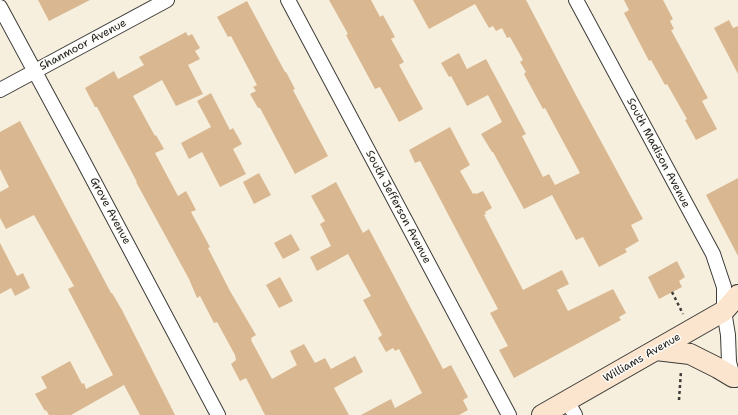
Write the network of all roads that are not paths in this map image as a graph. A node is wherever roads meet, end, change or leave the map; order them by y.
1 (167, 0) edge
2 (288, 0) edge
3 (576, 0) edge
4 (0, 7) edge
5 (35, 71) junction
6 (0, 90) edge
7 (738, 295) edge
8 (724, 311) junction
9 (656, 350) junction
10 (736, 380) edge
11 (571, 408) edge
12 (218, 415) edge
13 (509, 415) edge
14 (542, 415) edge

1 - 5 street, Shanmoor Avenue
2 - 13 street, South Jefferson Avenue
3 - 8 street, South Madison Avenue
4 - 5 street, Grove Avenue
5 - 6 street, Shanmoor Avenue
5 - 12 street, Grove Avenue
7 - 8 street, Williams Avenue
8 - 9 street, Williams Avenue
8 - 10 street, South Madison Avenue
9 - 10 street
9 - 11 street, Williams Avenue
11 - 14 street, Williams Avenue

